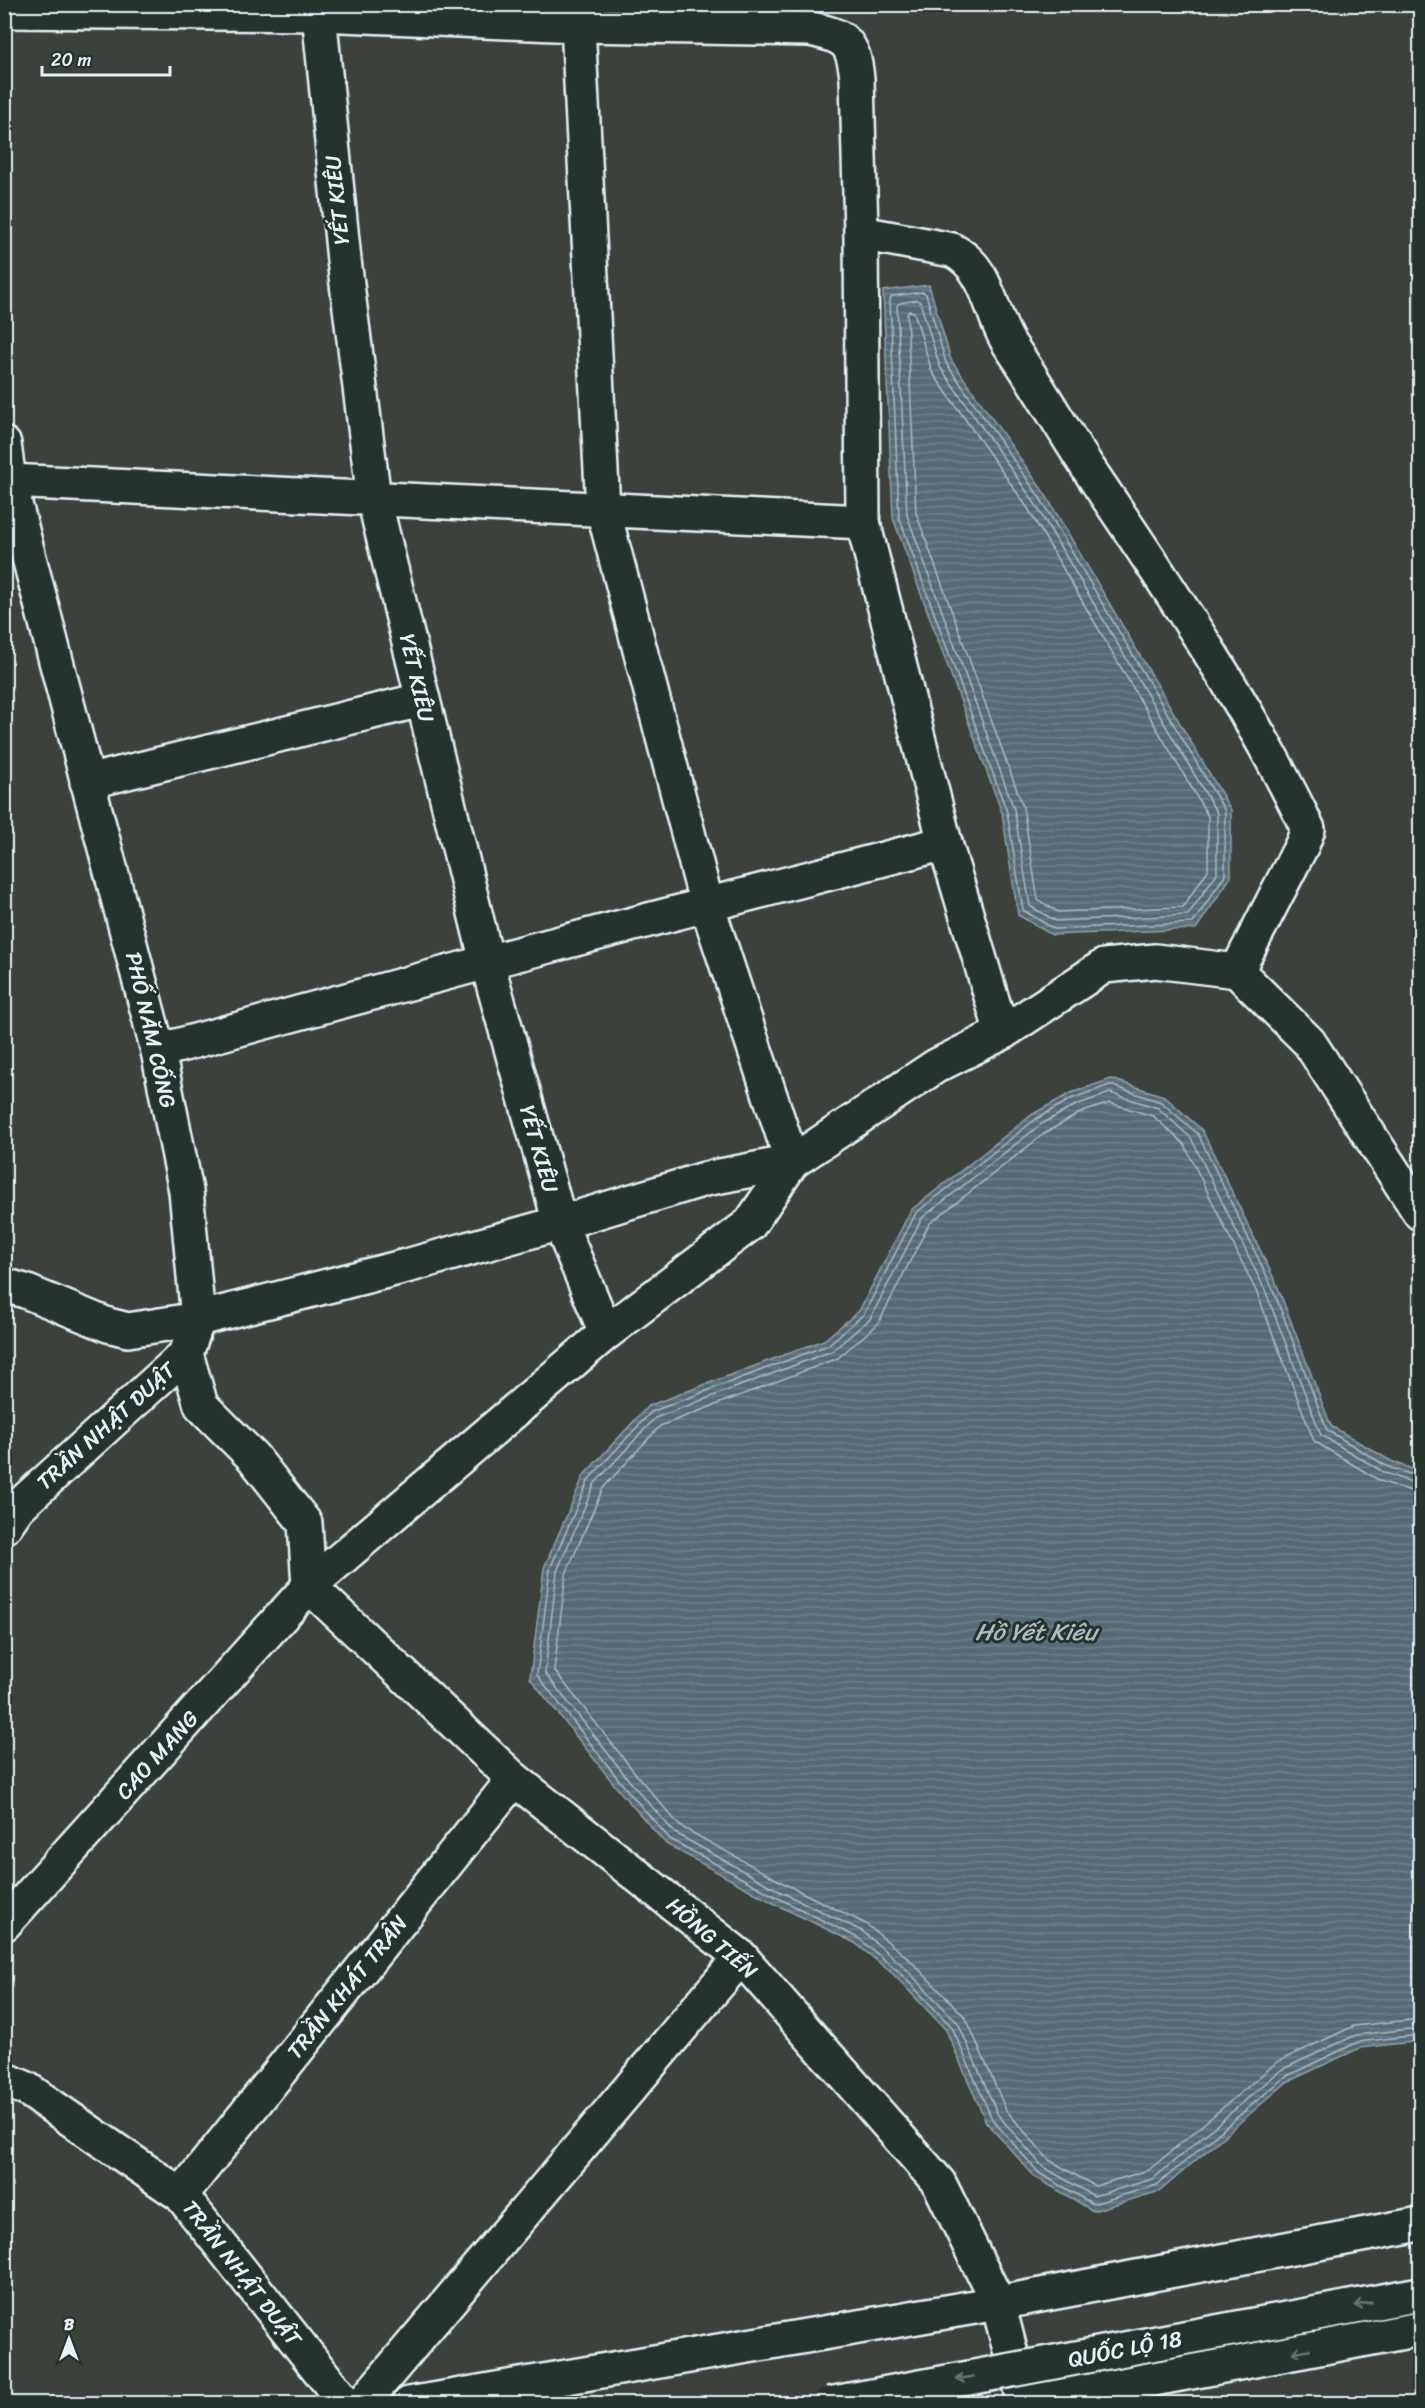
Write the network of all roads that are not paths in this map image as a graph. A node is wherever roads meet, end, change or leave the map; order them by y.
1 (318, 9) edge
2 (4, 11) edge
3 (578, 25) junction
4 (861, 233) junction
5 (4, 444) edge
6 (9, 481) junction
7 (374, 499) junction
8 (603, 509) junction
9 (863, 522) junction
10 (422, 700) junction
11 (87, 782) junction
12 (945, 843) junction
13 (706, 905) junction
14 (487, 962) junction
15 (1238, 971) junction
16 (1002, 1033) junction
17 (158, 1051) junction
18 (792, 1162) junction
19 (1420, 1214) edge
20 (560, 1223) junction
21 (4, 1285) edge
22 (198, 1319) junction
23 (606, 1333) junction
24 (186, 1354) junction
25 (4, 1527) edge
26 (309, 1586) junction
27 (514, 1779) junction
28 (4, 1924) edge
29 (741, 1957) junction
30 (4, 2079) edge
31 (181, 2195) junction
32 (1420, 2224) edge
33 (1420, 2294) edge
34 (998, 2303) junction
35 (1420, 2329) edge
36 (346, 2403) edge
37 (362, 2403) edge
38 (409, 2403) edge
39 (829, 2403) edge
40 (1022, 2403) edge

1 - 2 street
1 - 3 street
1 - 7 street, YẾT KIÊU
3 - 4 street
3 - 8 street
4 - 9 street
4 - 15 street
5 - 6 street, PHỐ NĂM CỐNG
6 - 7 street
6 - 11 street, PHỐ NĂM CỐNG
7 - 8 street
7 - 10 street, YẾT KIÊU
8 - 9 street
8 - 13 street
9 - 12 street
10 - 11 street
10 - 14 street, YẾT KIÊU
11 - 17 street, PHỐ NĂM CỐNG
12 - 13 street
12 - 16 street
13 - 14 street
13 - 18 street
14 - 17 street
14 - 20 street, YẾT KIÊU
15 - 16 street
15 - 19 street
16 - 18 street
17 - 22 street, PHỐ NĂM CỐNG
18 - 20 street
18 - 23 street, CAO MANG
20 - 22 street
20 - 23 street, YẾT KIÊU
21 - 22 street
22 - 24 street, PHỐ NĂM CỐNG
23 - 26 street, CAO MANG
24 - 25 street, TRẦN NHẬT DUẬT
24 - 26 street
26 - 27 street, HỒNG TIẾN
26 - 28 street, CAO MANG
27 - 29 street, HỒNG TIẾN
27 - 31 street, TRẦN KHÁT TRÂN
29 - 34 street, HỒNG TIẾN
29 - 37 street
30 - 31 street, TRẦN NHẬT DUẬT
31 - 36 street, TRẦN NHẬT DUẬT
32 - 34 street
33 -> 39 street, QUỐC LỘ 18, bridge
34 - 38 street
34 - 40 street, HỒNG TIẾN
35 -> 40 street, QUỐC LỘ 18, bridge

